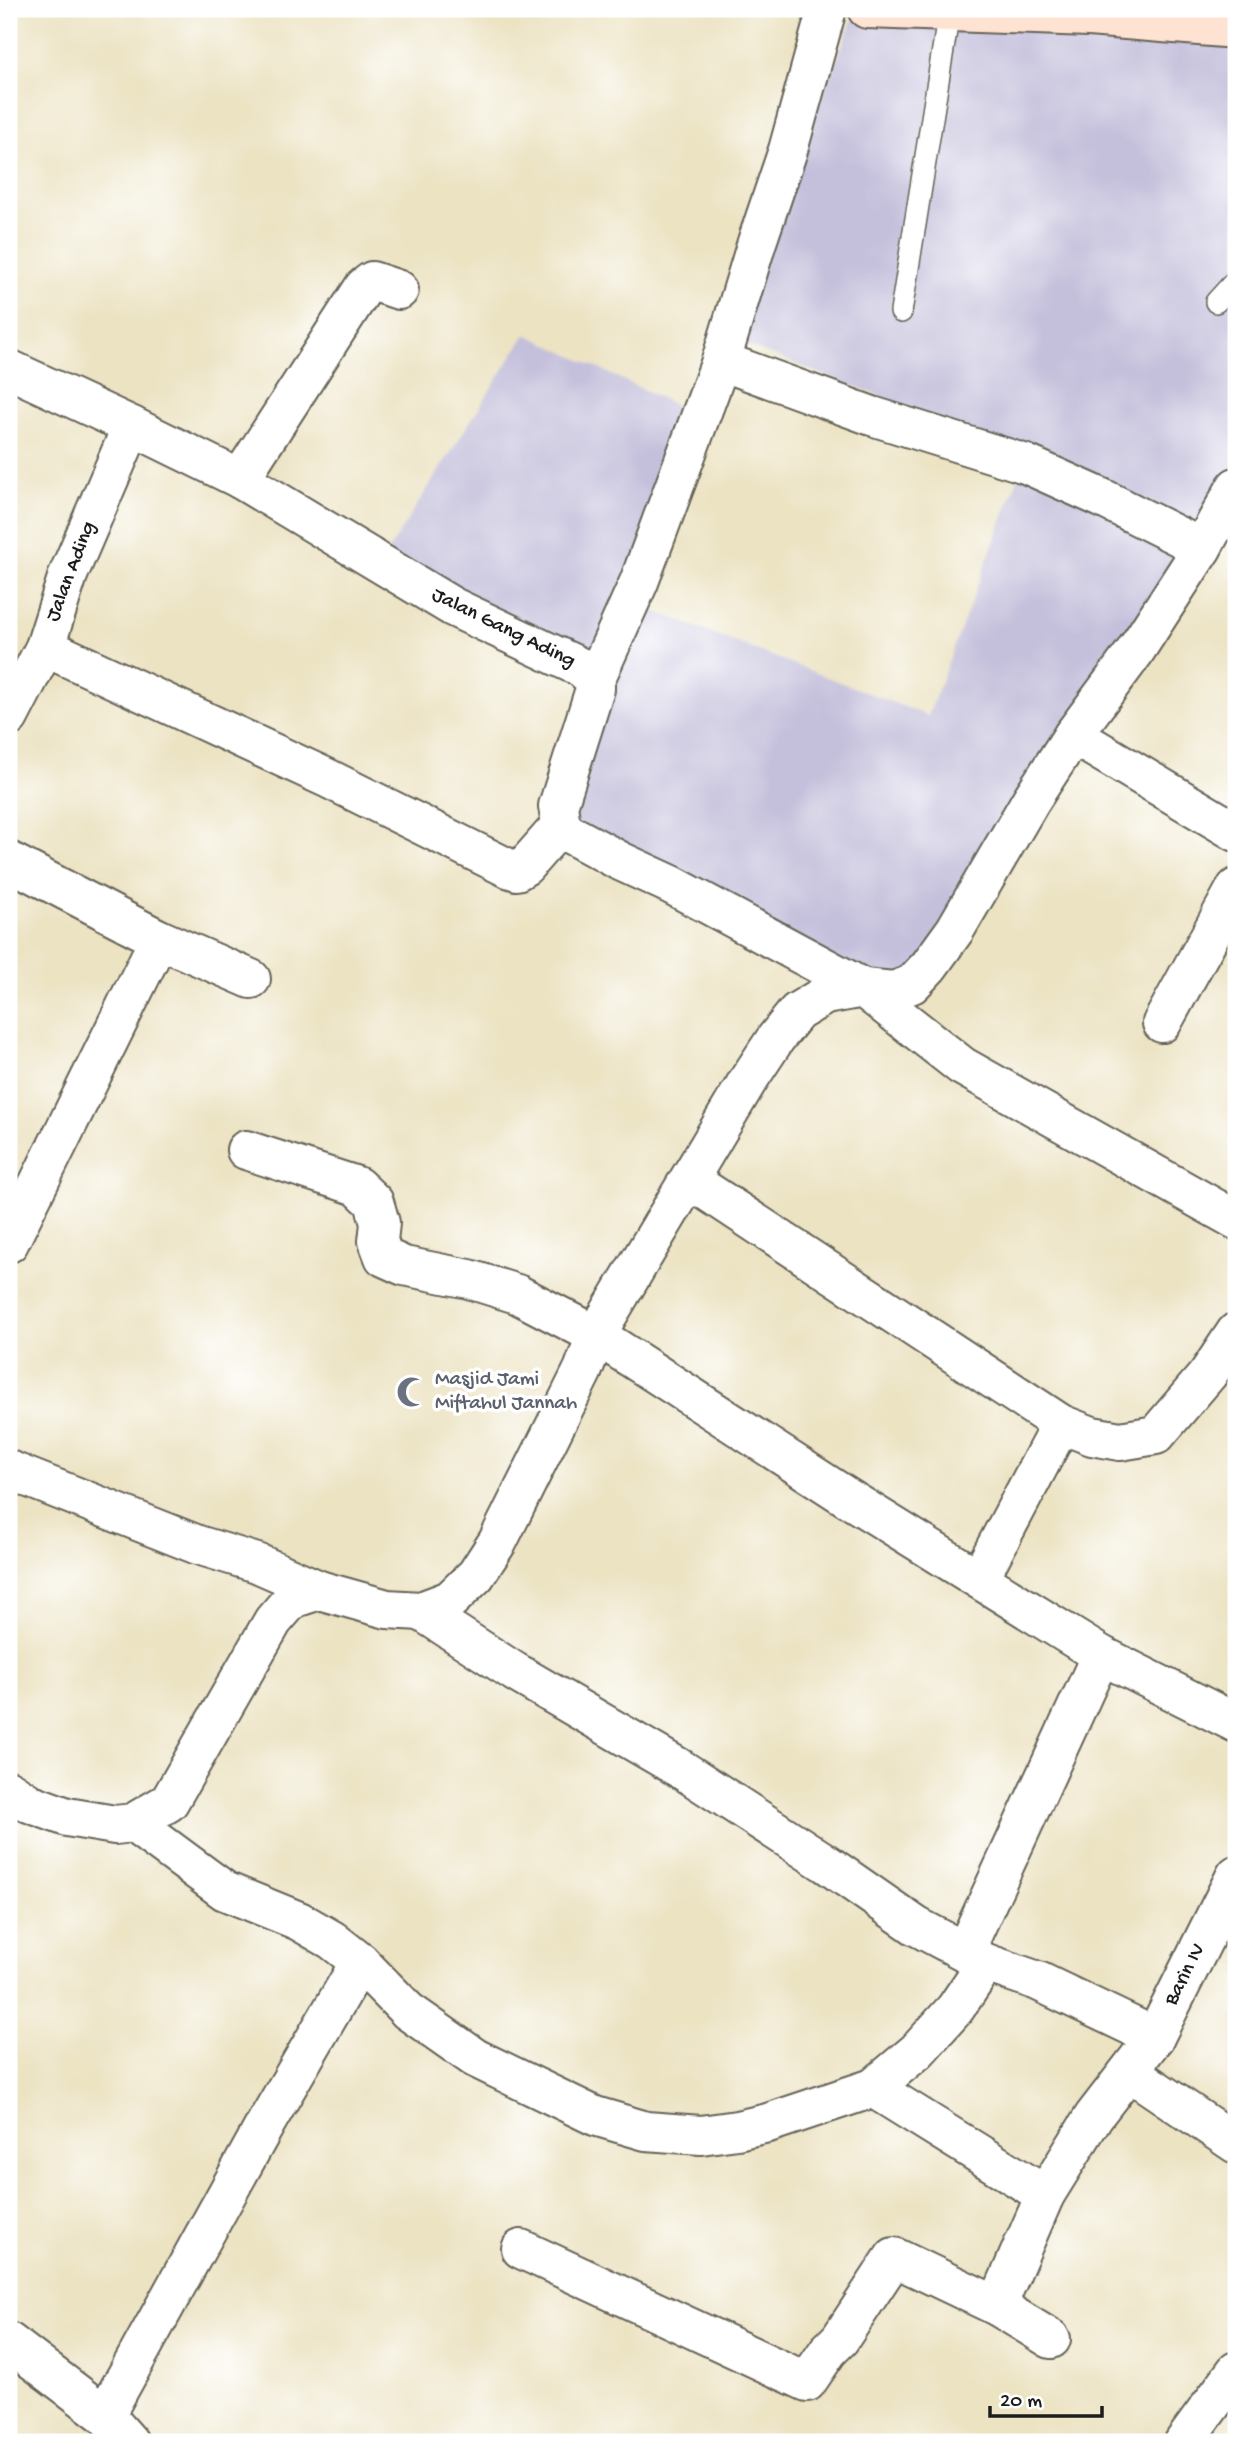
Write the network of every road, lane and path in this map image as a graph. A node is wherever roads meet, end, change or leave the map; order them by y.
1 (827, 9) edge
2 (875, 9) edge
3 (949, 12) junction
4 (1089, 13) edge
5 (1236, 29) edge
6 (1236, 280) edge
7 (399, 290) dead end
8 (1216, 302) dead end
9 (901, 312) dead end
10 (721, 361) junction
11 (9, 369) edge
12 (132, 426) junction
13 (240, 479) junction
14 (1236, 487) edge
15 (1202, 548) junction
16 (44, 647) junction
17 (595, 680) junction
18 (9, 717) edge
19 (1073, 735) junction
20 (561, 825) junction
21 (1236, 832) edge
22 (9, 861) edge
23 (1236, 888) edge
24 (159, 939) junction
25 (251, 979) dead end
26 (863, 988) junction
27 (1162, 1023) dead end
28 (246, 1150) dead end
29 (690, 1180) junction
30 (1236, 1220) edge
31 (9, 1243) edge
32 (1236, 1332) edge
33 (596, 1335) junction
34 (1061, 1424) junction
35 (9, 1470) edge
36 (979, 1579) junction
37 (318, 1590) junction
38 (421, 1611) junction
39 (1101, 1655) junction
40 (1236, 1723) edge
41 (9, 1790) edge
42 (133, 1823) junction
43 (1236, 1875) edge
44 (976, 1957) junction
45 (360, 1962) junction
46 (1155, 2037) junction
47 (1130, 2072) junction
48 (873, 2088) junction
49 (1236, 2144) edge
50 (1045, 2195) junction
51 (521, 2249) dead end
52 (997, 2306) junction
53 (1051, 2339) dead end
54 (9, 2342) edge
55 (1236, 2371) edge
56 (117, 2429) edge
57 (1184, 2442) edge

1 - 10 street
2 - 3 main road
3 - 4 main road
3 - 9 lane
4 - 5 main road
6 - 8 lane
7 - 13 street
10 - 15 street
10 - 17 street
11 - 12 street, Jalan Gang Ading
12 - 13 street, Jalan Gang Ading
12 - 16 street, Jalan Ading
13 - 17 street, Jalan Gang Ading
14 - 15 street
15 - 19 street
16 - 18 street, Jalan Ading
16 - 20 street
17 - 20 street, Jalan Gang Ading
19 - 21 street
19 - 26 street
20 - 26 street
22 - 24 street
23 - 27 street
24 - 25 street
24 - 31 street
26 - 29 street
26 - 30 street
28 - 33 street
29 - 33 street
29 - 34 street
32 - 34 street
33 - 36 street
33 - 38 street
34 - 36 street
35 - 37 street
36 - 39 street
37 - 38 street
37 - 42 street
38 - 44 street
39 - 40 street
39 - 44 street
41 - 42 street
42 - 45 street
43 - 46 street, Barin IV
44 - 46 street
44 - 48 street
45 - 48 street
45 - 56 street
46 - 47 street, Barin IV
47 - 49 street
47 - 50 street, Barin IV
48 - 50 street
50 - 52 street, Barin IV
51 - 52 street
52 - 53 street
54 - 56 street
55 - 57 street

